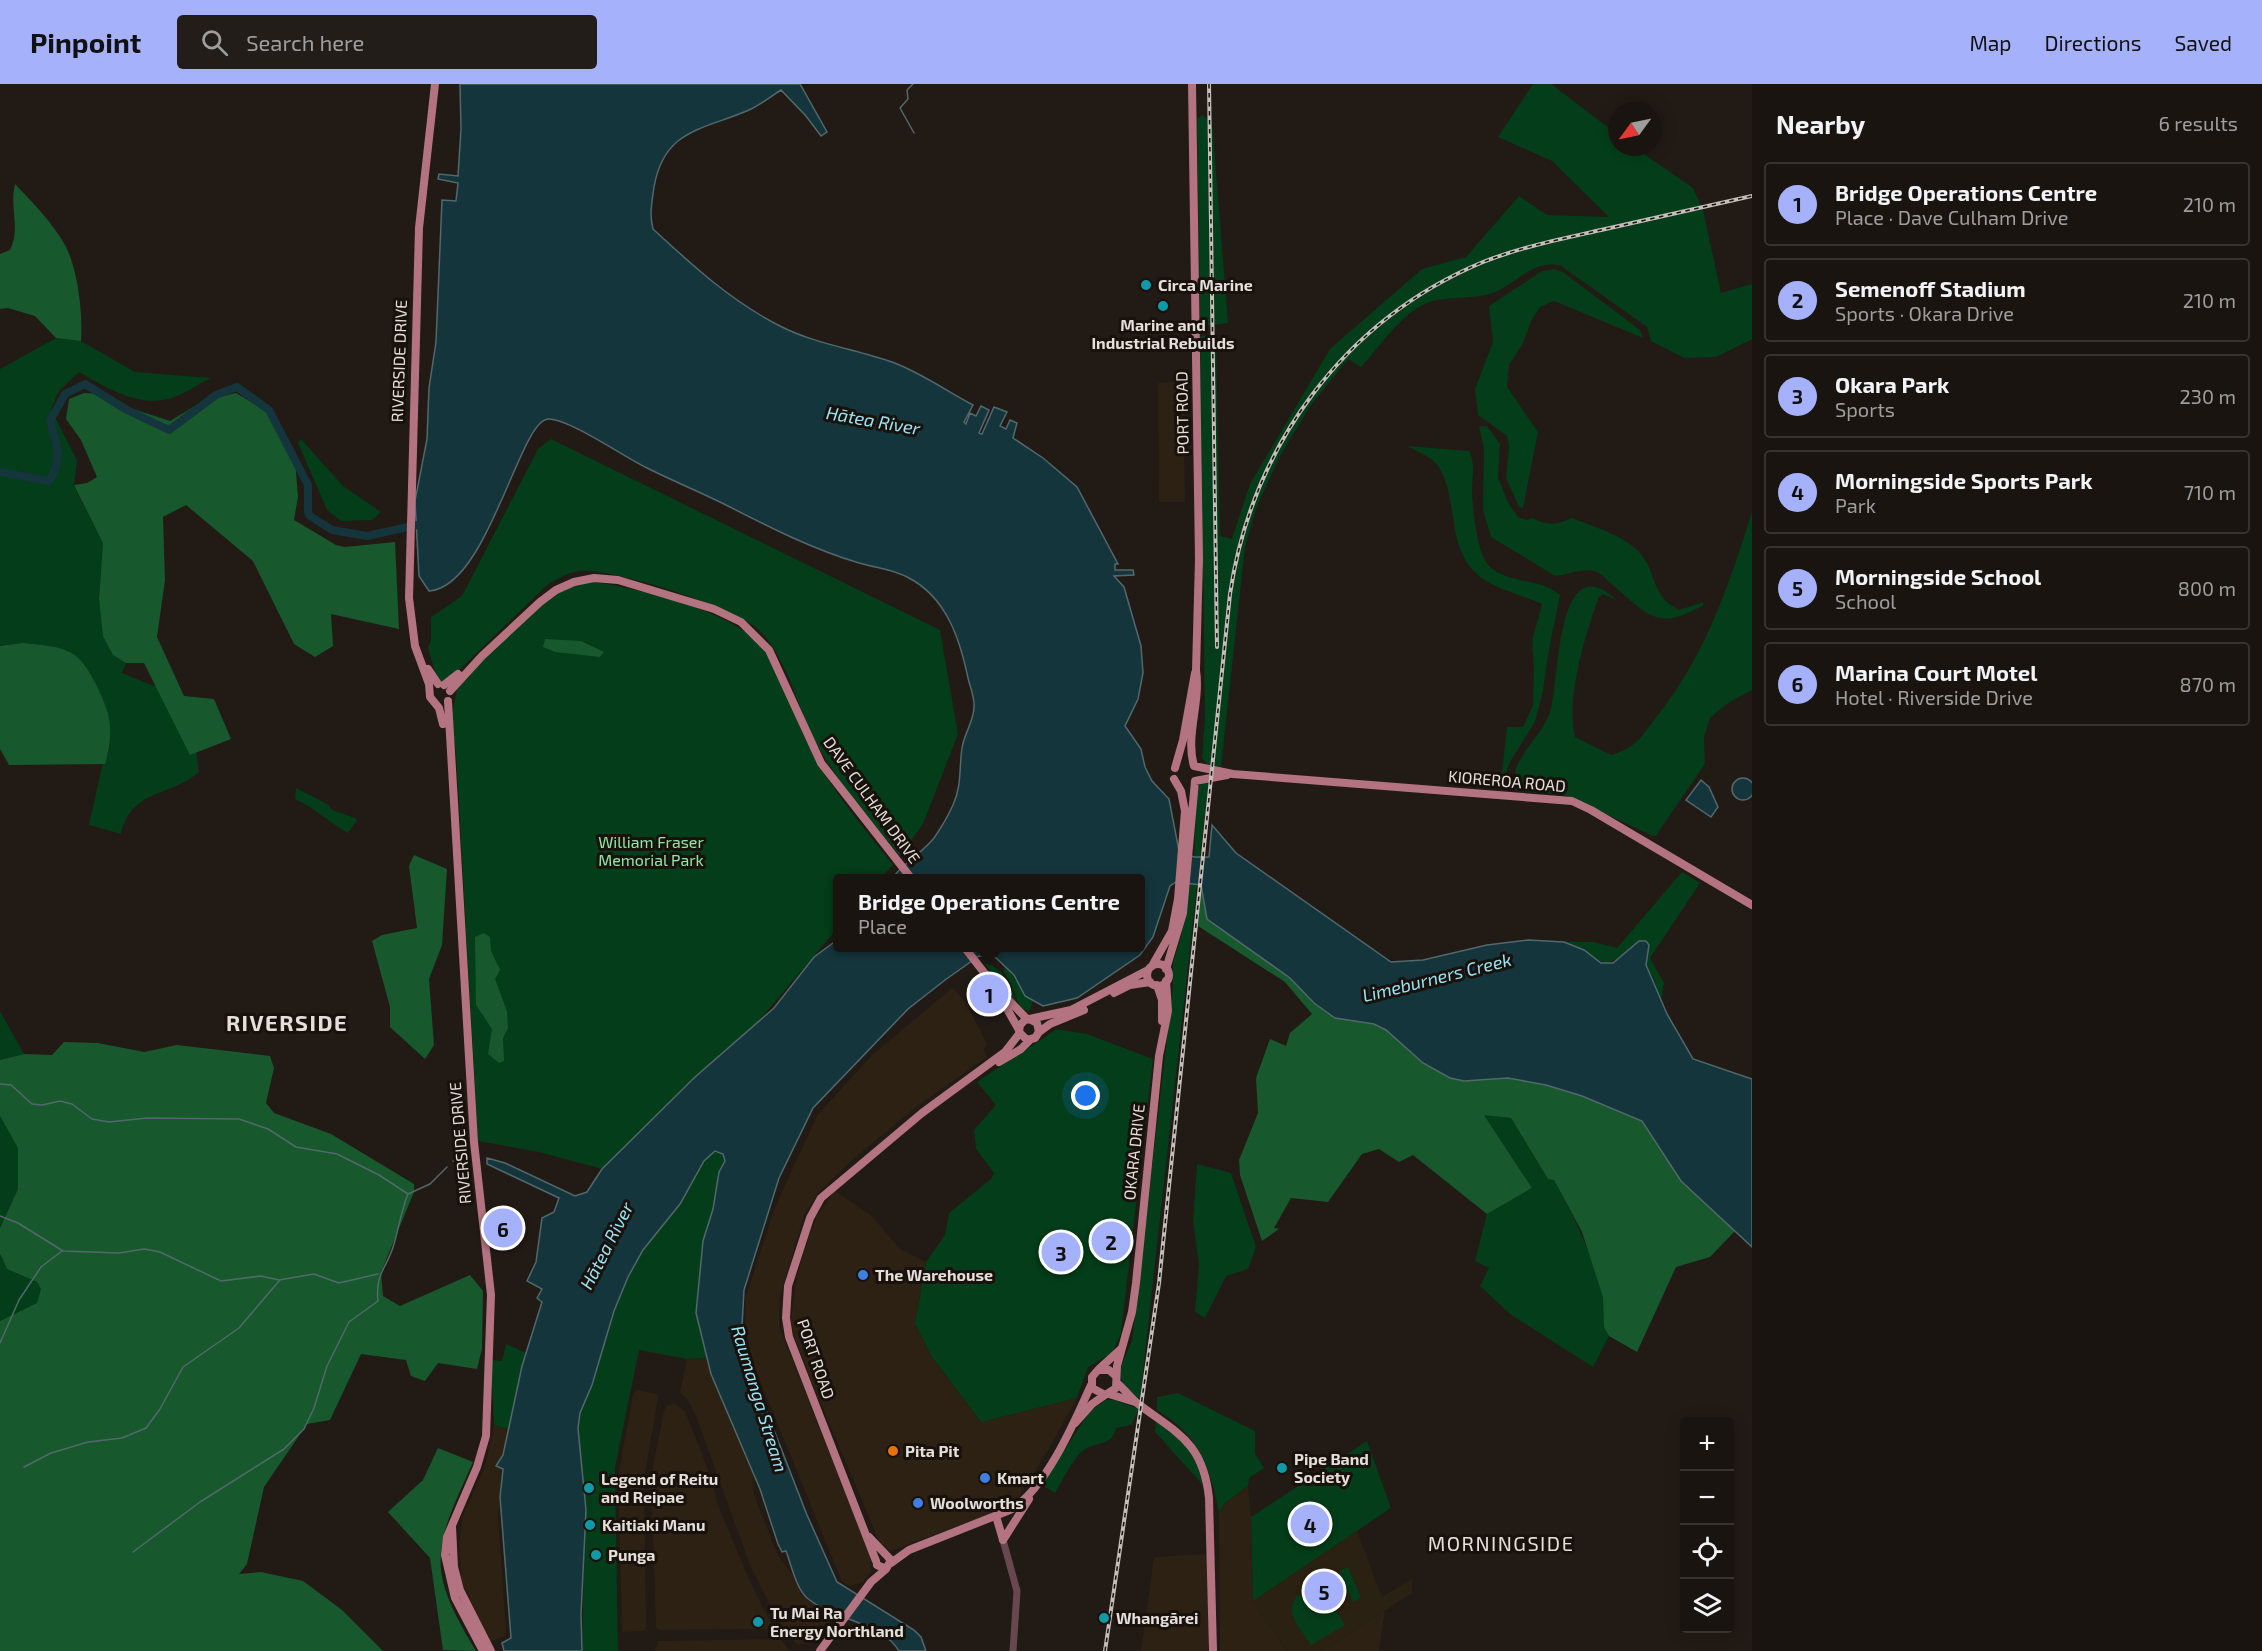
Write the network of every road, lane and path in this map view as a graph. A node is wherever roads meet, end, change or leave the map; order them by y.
1 (435, 84) edge
2 (1192, 84) edge
3 (415, 639) junction
4 (1196, 670) junction
5 (444, 687) junction
6 (430, 691) junction
7 (448, 701) junction
8 (437, 704) junction
9 (449, 751) junction
10 (1194, 766) junction
11 (1175, 768) junction
12 (1233, 774) junction
13 (1174, 779) junction
14 (1195, 780) junction
15 (1188, 838) junction
16 (907, 874) edge
17 (1182, 899) junction
18 (1752, 905) edge
19 (968, 952) edge
20 (1150, 968) junction
21 (1166, 969) junction
22 (1166, 981) junction
23 (993, 984) junction
24 (1153, 984) junction
25 (1029, 1019) junction
26 (1163, 1028) junction
27 (1019, 1032) junction
28 (1039, 1032) junction
29 (1030, 1040) junction
30 (970, 1078) junction
31 (1121, 1349) junction
32 (1098, 1370) junction
33 (1116, 1379) junction
34 (1091, 1386) junction
35 (1107, 1394) junction
36 (1136, 1402) junction
37 (1074, 1424) junction
38 (1032, 1491) junction
39 (996, 1516) junction
40 (452, 1526) junction
41 (869, 1537) junction
42 (1003, 1540) junction
43 (909, 1550) junction
44 (885, 1555) junction
45 (876, 1563) junction
46 (889, 1566) junction
47 (871, 1582) junction
48 (822, 1649) edge
49 (483, 1651) edge
50 (491, 1651) edge
51 (810, 1651) edge
52 (1013, 1651) edge
53 (1213, 1651) edge

1 - 3 main road, RIVERSIDE DRIVE
2 - 4 main road, PORT ROAD
3 - 5 main road, RIVERSIDE DRIVE
3 - 6 main road, RIVERSIDE DRIVE
4 - 10 main road, PORT ROAD
4 - 11 main road, PORT ROAD
5 - 6 main road, DAVE CULHAM DRIVE
5 - 7 main road, RIVERSIDE DRIVE
5 - 16 main road, DAVE CULHAM DRIVE
6 - 8 main road, RIVERSIDE DRIVE
7 - 8 main road
7 - 9 main road, RIVERSIDE DRIVE
8 - 9 main road, RIVERSIDE DRIVE
9 - 40 main road, RIVERSIDE DRIVE
10 - 11 main road
10 - 12 main road, KIOREROA ROAD
10 - 14 main road, PORT ROAD
11 - 13 main road, PORT ROAD
12 - 14 main road, KIOREROA ROAD
12 - 18 main road, KIOREROA ROAD
13 - 14 main road
13 - 15 main road, PORT ROAD
14 - 15 main road, PORT ROAD
15 - 17 main road, PORT ROAD
17 - 20 main road, PORT ROAD
17 - 21 main road, PORT ROAD
19 - 23 main road
20 - 21 main road
20 - 24 main road, OKARA DRIVE
20 - 25 main road
21 - 22 main road, PORT ROAD
22 - 24 main road
22 - 26 main road, OKARA DRIVE
23 - 25 main road
23 - 27 main road
24 - 26 main road, OKARA DRIVE
24 - 28 main road
25 - 27 main road
25 - 28 main road
26 - 31 main road, OKARA DRIVE
27 - 29 main road
27 - 30 main road, PORT ROAD
28 - 29 main road
29 - 30 main road, PORT ROAD
30 - 41 main road, PORT ROAD
31 - 32 main road
31 - 33 main road, OKARA DRIVE
32 - 33 main road
32 - 34 main road
33 - 35 main road
33 - 36 main road
34 - 35 main road
34 - 37 main road
35 - 36 main road
35 - 37 main road
36 - 53 main road
37 - 38 main road
38 - 39 main road
38 - 42 main road
39 - 42 main road
39 - 43 main road
40 - 49 main road, RIVERSIDE DRIVE
40 - 50 main road, RIVERSIDE DRIVE
41 - 44 main road, PORT ROAD
41 - 45 main road, PORT ROAD
42 - 52 street
43 - 44 main road
43 - 46 main road
44 - 45 main road
44 - 46 main road, PORT ROAD
45 - 46 main road
45 - 47 main road
46 - 47 main road
47 - 48 main road
48 - 51 main road

